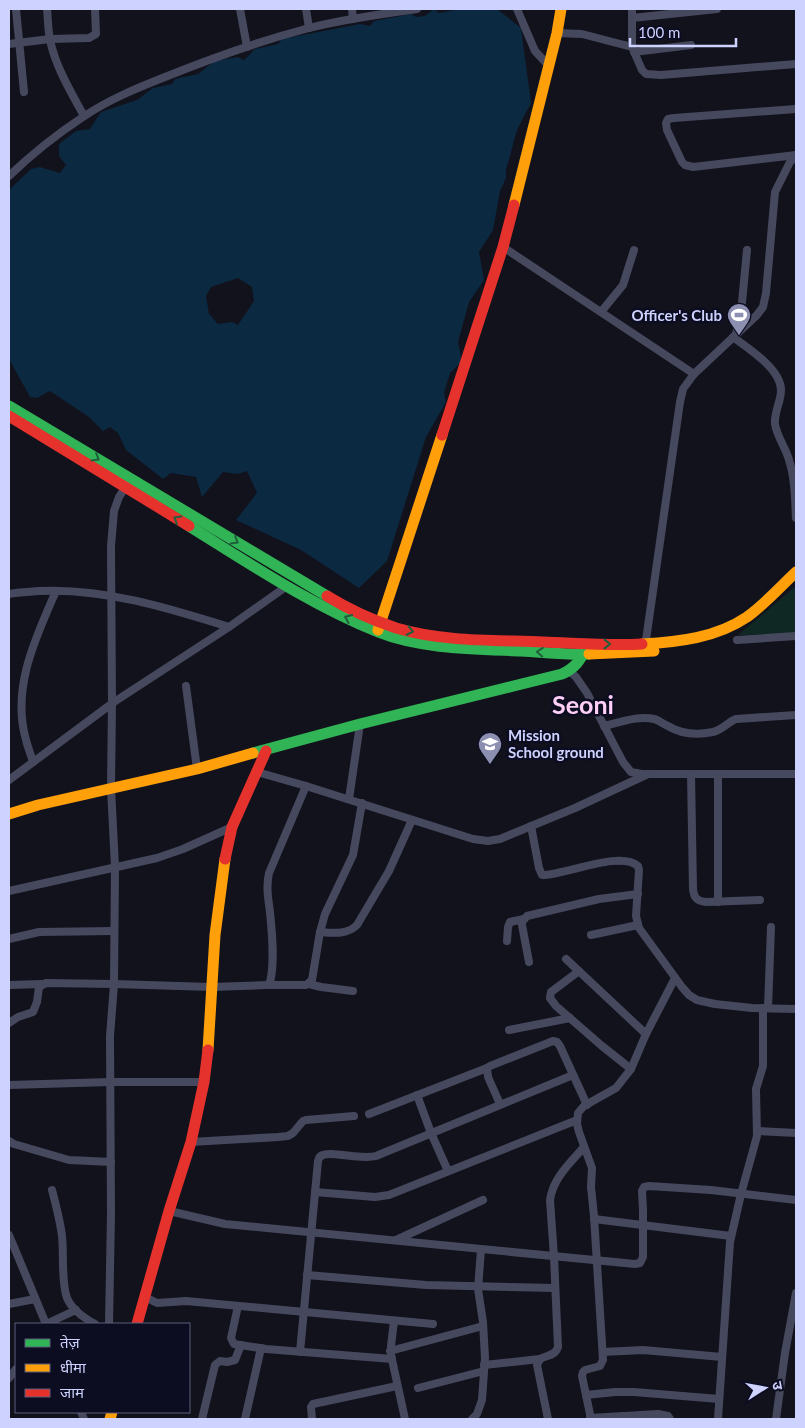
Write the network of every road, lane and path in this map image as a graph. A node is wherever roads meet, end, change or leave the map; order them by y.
1 (16, 9) edge
2 (47, 9) edge
3 (94, 9) edge
4 (240, 9) edge
5 (306, 9) edge
6 (352, 9) edge
7 (417, 9) edge
8 (517, 9) edge
9 (561, 9) edge
10 (632, 9) edge
11 (717, 9) edge
12 (632, 18) junction
13 (353, 19) junction
14 (309, 28) junction
15 (557, 33) junction
16 (50, 39) junction
17 (19, 43) junction
18 (9, 44) edge
19 (691, 45) dead end
20 (247, 47) junction
21 (633, 49) junction
22 (796, 64) edge
23 (549, 66) junction
24 (24, 92) dead end
25 (796, 109) edge
26 (84, 116) junction
27 (796, 156) edge
28 (9, 176) edge
29 (503, 246) junction
30 (634, 250) dead end
31 (747, 250) dead end
32 (602, 312) junction
33 (735, 336) junction
34 (694, 374) junction
35 (9, 406) edge
36 (9, 416) edge
37 (128, 483) junction
38 (796, 518) edge
39 (796, 572) edge
40 (796, 584) edge
41 (287, 586) junction
42 (56, 591) junction
43 (9, 594) edge
44 (112, 596) junction
45 (228, 627) junction
46 (379, 627) junction
47 (796, 636) edge
48 (737, 640) dead end
49 (645, 648) junction
50 (586, 649) junction
51 (569, 672) junction
52 (186, 686) dead end
53 (112, 703) junction
54 (796, 715) edge
55 (360, 724) junction
56 (604, 726) junction
57 (266, 751) junction
58 (33, 762) junction
59 (197, 769) junction
60 (258, 772) junction
61 (648, 774) junction
62 (691, 774) junction
63 (718, 774) junction
64 (796, 774) edge
65 (9, 780) edge
66 (306, 786) junction
67 (111, 788) junction
68 (349, 799) junction
69 (362, 803) junction
70 (9, 814) edge
71 (412, 820) junction
72 (531, 826) junction
73 (232, 828) junction
74 (115, 867) junction
75 (9, 891) edge
76 (638, 894) junction
77 (760, 900) dead end
78 (718, 902) junction
79 (524, 919) junction
80 (638, 925) junction
81 (770, 927) dead end
82 (114, 931) junction
83 (320, 932) junction
84 (591, 935) dead end
85 (9, 939) edge
86 (507, 941) dead end
87 (566, 959) dead end
88 (529, 962) dead end
89 (579, 971) junction
90 (675, 978) junction
91 (42, 984) junction
92 (114, 984) junction
93 (310, 984) junction
94 (267, 985) junction
95 (9, 986) edge
96 (212, 987) junction
97 (353, 991) dead end
98 (766, 1008) junction
99 (796, 1010) edge
100 (570, 1018) junction
101 (9, 1023) edge
102 (509, 1030) dead end
103 (646, 1034) junction
104 (487, 1068) junction
105 (631, 1069) junction
106 (573, 1075) junction
107 (110, 1082) junction
108 (204, 1082) junction
109 (9, 1085) edge
110 (417, 1095) junction
111 (500, 1104) junction
112 (587, 1104) junction
113 (369, 1114) dead end
114 (354, 1116) dead end
115 (577, 1120) junction
116 (757, 1131) junction
117 (431, 1133) junction
118 (796, 1133) edge
119 (9, 1141) edge
120 (191, 1142) junction
121 (584, 1147) junction
122 (111, 1162) junction
123 (448, 1171) junction
124 (52, 1190) dead end
125 (315, 1192) junction
126 (741, 1194) junction
127 (483, 1200) dead end
128 (796, 1200) edge
129 (169, 1211) junction
130 (594, 1219) junction
131 (643, 1224) junction
132 (311, 1233) junction
133 (9, 1235) edge
134 (731, 1236) junction
135 (394, 1241) junction
136 (481, 1250) junction
137 (554, 1257) junction
138 (596, 1261) junction
139 (307, 1275) junction
140 (478, 1286) junction
141 (556, 1288) junction
142 (796, 1294) edge
143 (144, 1297) junction
144 (35, 1299) junction
145 (9, 1304) edge
146 (238, 1306) junction
147 (76, 1310) junction
148 (304, 1313) junction
149 (394, 1321) junction
150 (46, 1323) edge
151 (48, 1323) edge
152 (93, 1323) edge
153 (109, 1323) edge
154 (137, 1323) edge
155 (432, 1324) dead end
156 (483, 1326) junction
157 (240, 1345) junction
158 (261, 1348) junction
159 (300, 1352) junction
160 (603, 1352) junction
161 (391, 1355) junction
162 (722, 1357) junction
163 (540, 1359) junction
164 (484, 1368) junction
165 (398, 1386) junction
166 (418, 1388) dead end
167 (586, 1395) junction
168 (719, 1399) junction
169 (202, 1419) edge
170 (245, 1419) edge
171 (312, 1419) edge
172 (405, 1419) edge
173 (472, 1419) edge
174 (548, 1419) edge
175 (590, 1419) edge
176 (670, 1419) edge
177 (718, 1419) edge
178 (776, 1419) edge

1 - 17 street
2 - 16 street
3 - 16 street
4 - 20 street
5 - 14 street
6 - 13 street
7 - 13 street
8 - 23 street
9 - 15 main road
10 - 12 street
11 - 12 street
12 - 21 street
13 - 14 street
14 - 20 street
15 - 21 street
15 - 23 main road
16 - 17 street
16 - 26 street
17 - 18 street
17 - 24 street
19 - 21 street
20 - 26 street
21 - 22 street
23 - 29 main road
25 - 27 street
26 - 28 street
27 - 33 street
29 - 32 street
29 - 46 main road
30 - 32 street
31 - 33 street
32 - 34 street
33 - 34 street
33 - 38 street
34 - 49 street
35 -> 37 main road
36 - 37 main road
41 -> 37 main road
37 - 44 street
37 -> 46 main road
39 - 49 main road
40 - 49 main road
41 - 45 street
46 -> 41 main road
42 - 43 street
42 - 44 street
42 - 58 street
44 - 45 street
44 - 53 street
45 - 53 street
46 - 50 main road
47 - 48 street
49 - 50 main road
50 - 51 main road
51 - 55 main road
51 - 56 street
52 - 59 street
53 - 58 street
53 - 67 street
54 - 56 street
55 - 57 main road
55 - 68 street
56 - 61 street
57 - 59 main road
57 - 60 main road
58 - 65 street
59 - 67 main road
60 - 66 street
60 - 73 main road
61 - 62 street
61 - 72 street
62 - 63 street
62 - 78 street
63 - 64 street
63 - 78 street
66 - 68 street
66 - 94 street
67 - 70 main road
67 - 74 street
68 - 69 street
69 - 71 street
69 - 83 street
71 - 72 street
71 - 83 street
72 - 76 street
73 - 74 street
73 - 96 main road
74 - 75 street
74 - 82 street
76 - 79 street
76 - 80 street
77 - 78 street
79 - 86 street
79 - 88 street
80 - 84 street
80 - 90 street
81 - 98 street
82 - 85 street
82 - 92 street
83 - 93 street
87 - 89 street
89 - 100 street
89 - 103 street
90 - 98 street
90 - 103 street
91 - 92 street
91 - 95 street
91 - 101 street
92 - 96 street
92 - 107 street
93 - 94 street
93 - 97 street
94 - 96 street
96 - 108 main road
98 - 99 street
98 - 116 street
100 - 102 street
100 - 105 street
103 - 105 street
104 - 106 street
104 - 110 street
104 - 111 street
105 - 112 street
106 - 111 street
106 - 112 street
107 - 108 street
107 - 109 street
107 - 122 street
108 - 120 main road
110 - 113 street
110 - 117 street
111 - 117 street
112 - 115 street
114 - 120 street
115 - 121 street
115 - 123 street
116 - 118 street
116 - 126 street
117 - 123 street
117 - 125 street
119 - 122 street
120 - 129 main road
121 - 130 street
121 - 137 street
122 - 153 street
123 - 125 street
124 - 147 street
125 - 132 street
126 - 128 street
126 - 131 street
126 - 134 street
127 - 135 street
129 - 132 street
129 - 143 main road
130 - 131 street
130 - 138 street
131 - 134 street
131 - 138 street
132 - 135 street
132 - 139 street
133 - 144 street
134 - 162 street
135 - 136 street
136 - 137 street
136 - 140 street
137 - 138 street
137 - 141 street
138 - 160 street
139 - 140 street
139 - 148 street
140 - 141 street
140 - 156 street
141 - 163 street
142 - 178 street
143 - 146 street
143 - 154 main road
144 - 145 street
144 - 150 street
146 - 148 street
146 - 157 street
147 - 151 street
147 - 152 street
148 - 149 street
148 - 159 street
149 - 155 street
149 - 161 street
156 - 161 street
156 - 164 street
157 - 158 street
157 - 169 street
158 - 159 street
158 - 170 street
159 - 161 street
160 - 162 street
160 - 167 street
161 - 165 street
162 - 168 street
163 - 164 street
163 - 174 street
164 - 166 street
164 - 173 street
165 - 171 street
165 - 172 street
167 - 168 street
167 - 175 street
168 - 177 street
175 - 176 street

